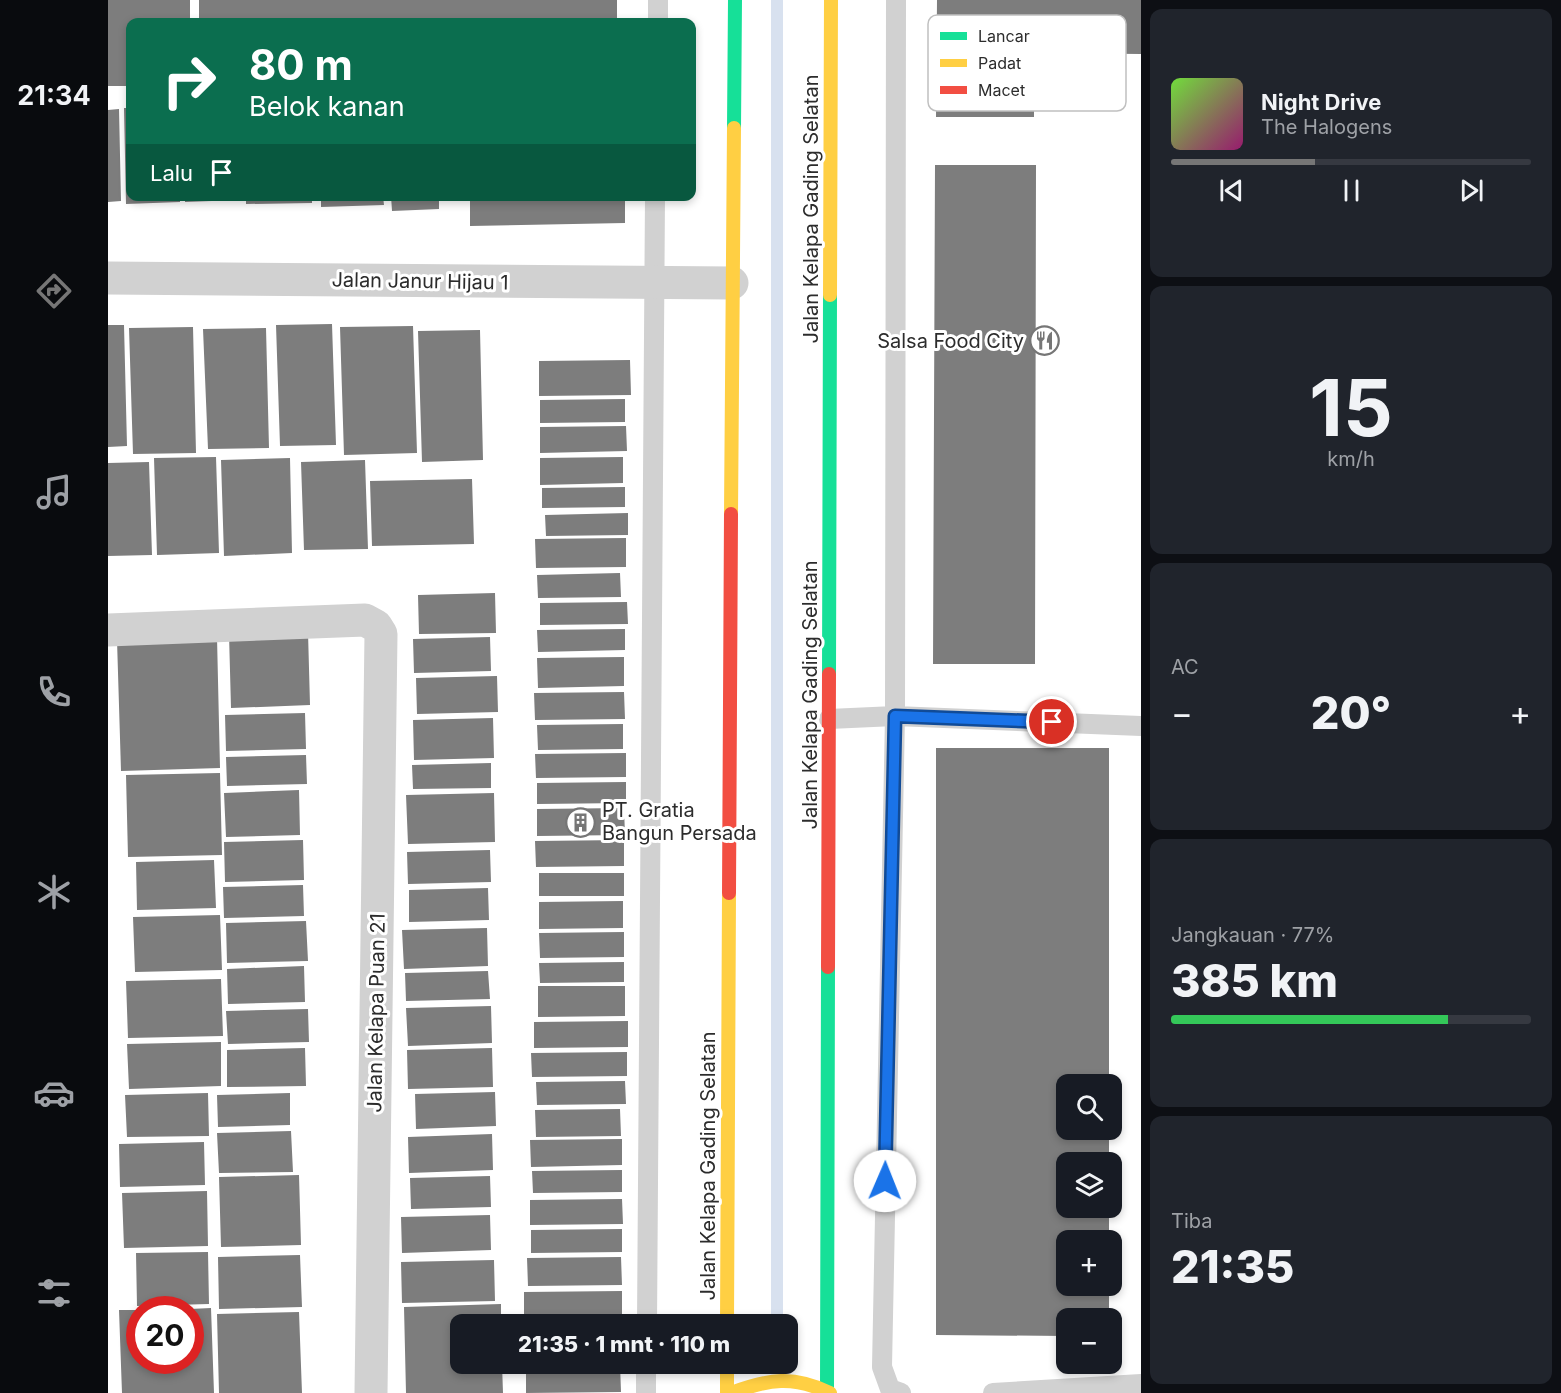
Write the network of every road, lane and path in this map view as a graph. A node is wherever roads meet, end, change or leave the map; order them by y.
1 (658, 0) edge
2 (735, 0) edge
3 (831, 0) edge
4 (896, 0) edge
5 (658, 18) edge
6 (656, 201) edge
7 (108, 278) edge
8 (732, 283) junction
9 (654, 284) junction
10 (108, 630) edge
11 (895, 716) junction
12 (829, 719) junction
13 (1141, 726) edge
14 (647, 1314) edge
15 (727, 1314) edge
16 (646, 1374) edge
17 (728, 1374) edge
18 (1141, 1384) edge
19 (829, 1392) edge
20 (371, 1393) edge
21 (646, 1393) edge
22 (729, 1393) edge
23 (901, 1393) edge
24 (993, 1393) edge

1 - 5 lane
2 - 8 street, Jalan Kelapa Gading Selatan
3 - 12 street, Jalan Kelapa Gading Selatan
4 - 11 lane
6 - 9 lane
7 - 9 street, Jalan Janur Hijau 1
8 - 9 street, Jalan Janur Hijau 1
8 - 15 street, Jalan Kelapa Gading Selatan
9 - 14 lane
10 - 20 street, Jalan Kelapa Puan 21
11 - 12 lane
11 - 13 lane
11 - 23 lane
12 - 19 street, Jalan Kelapa Gading Selatan
16 - 21 lane
17 - 22 street
18 - 24 lane
19 - 22 street

